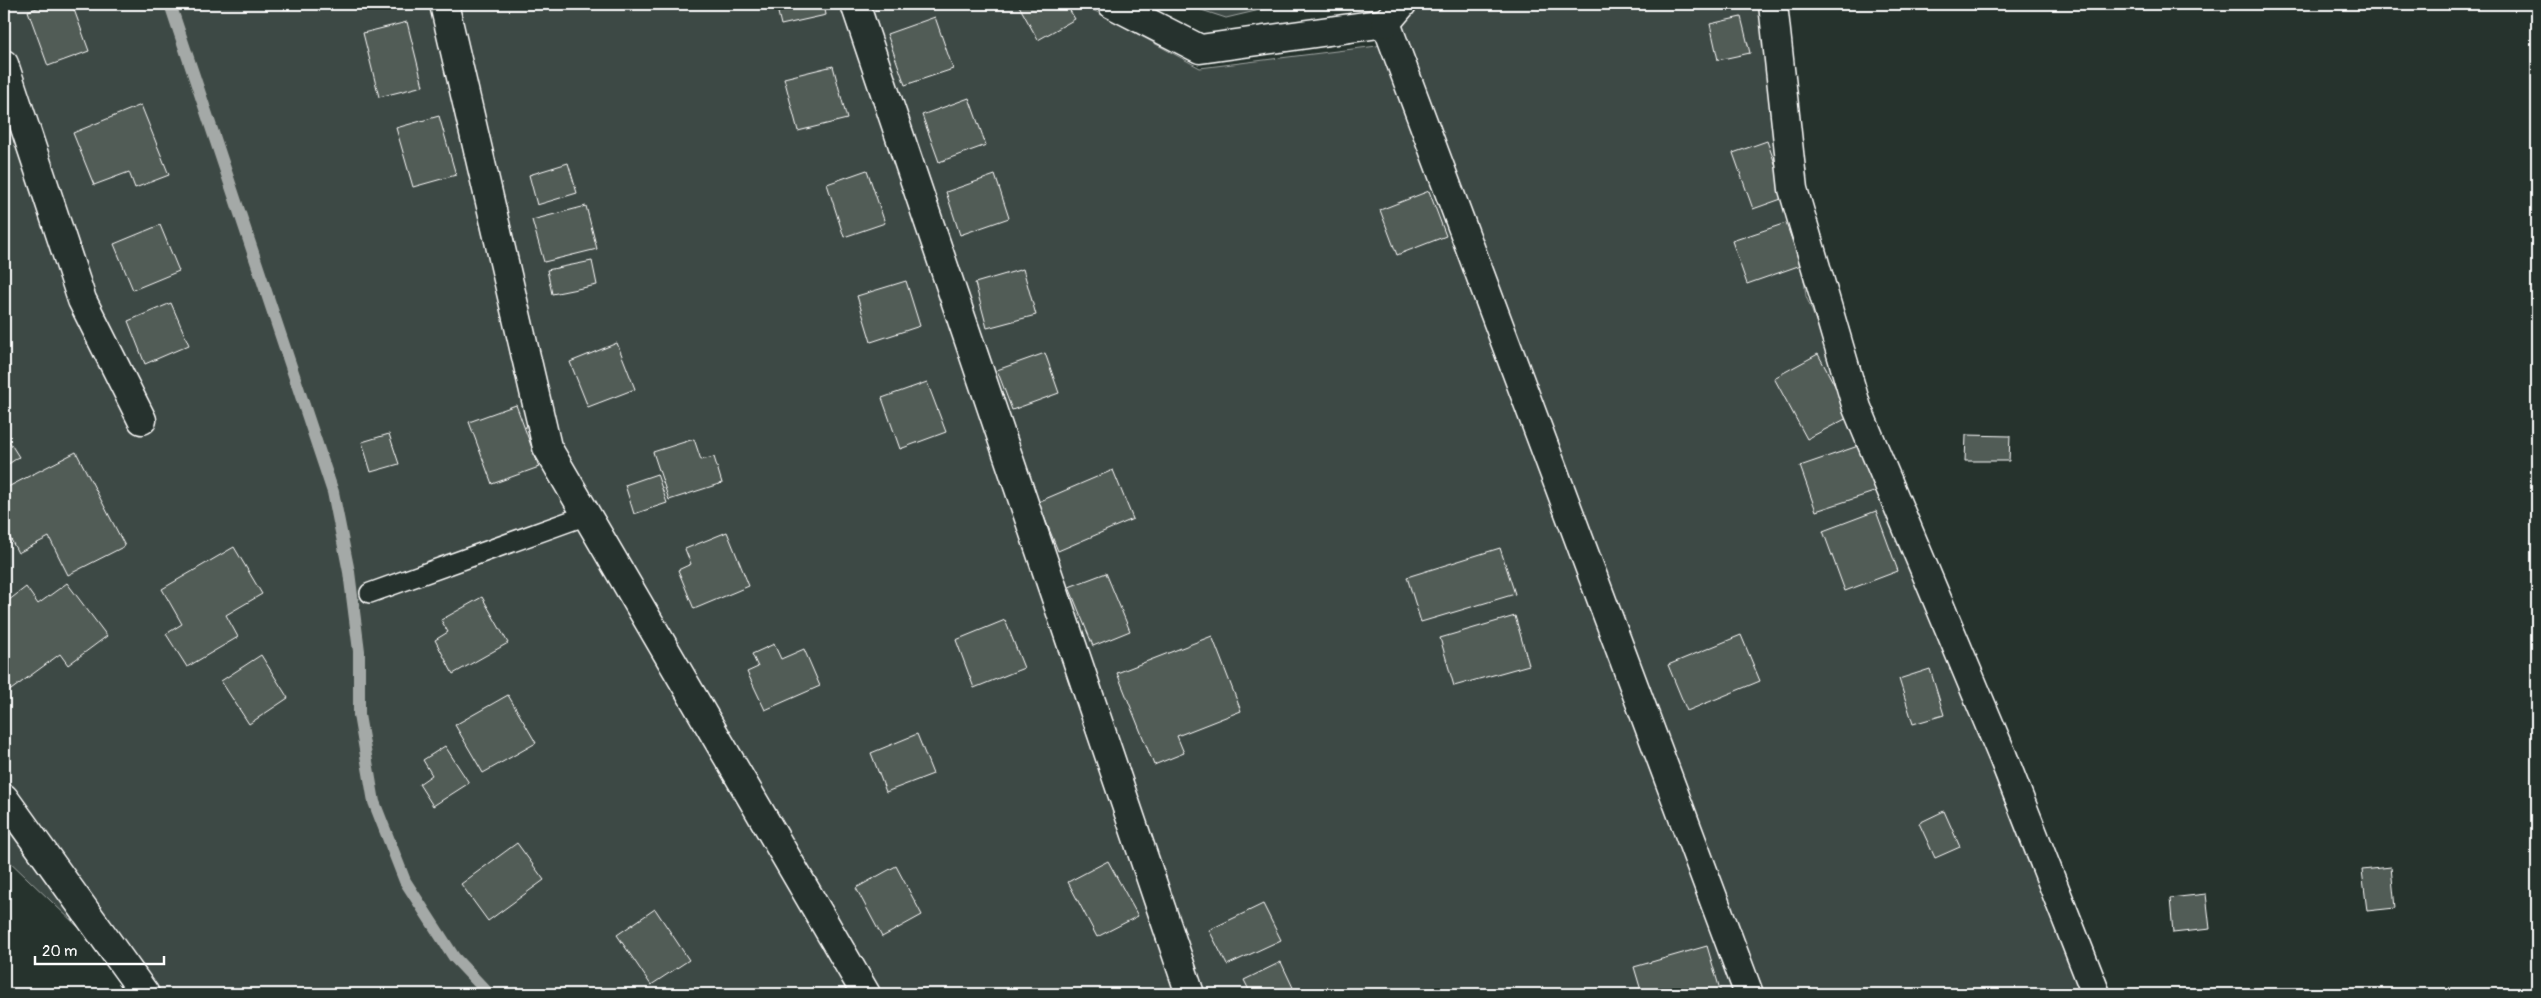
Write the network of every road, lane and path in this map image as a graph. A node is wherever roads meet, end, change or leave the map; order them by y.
1 (444, 4) edge
2 (855, 4) edge
3 (1112, 4) edge
4 (1773, 4) edge
5 (1394, 14) edge
6 (4, 64) edge
7 (142, 420) dead end
8 (587, 515) junction
9 (370, 593) dead end
10 (4, 798) edge
11 (145, 994) edge
12 (866, 994) edge
13 (1190, 994) edge
14 (1749, 994) edge
15 (2096, 994) edge

1 - 8 street
2 - 13 street
3 - 5 street
4 - 15 street
5 - 14 street
6 - 7 street
8 - 9 lane
8 - 12 street
10 - 11 street

